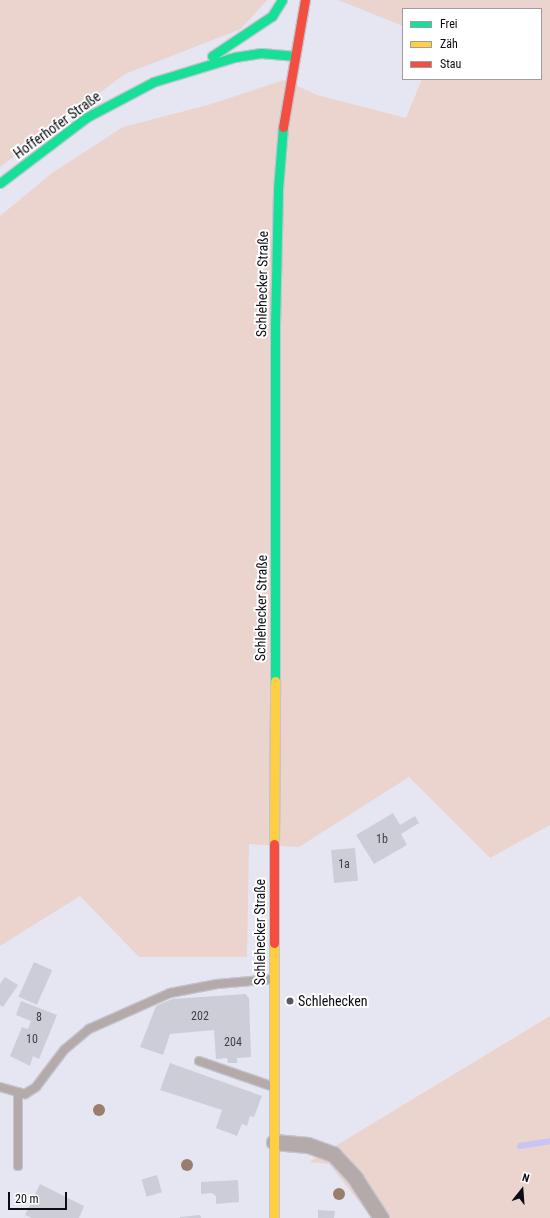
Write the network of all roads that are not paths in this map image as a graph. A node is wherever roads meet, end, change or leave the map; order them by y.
1 (282, 0) edge
2 (305, 0) edge
3 (293, 56) junction
4 (195, 67) junction
5 (0, 183) edge
6 (274, 979) junction
7 (199, 1061) dead end
8 (0, 1087) edge
9 (274, 1087) junction
10 (18, 1092) junction
11 (274, 1142) junction
12 (18, 1166) dead end
13 (274, 1218) edge
14 (381, 1218) edge

1 - 4 main road
2 - 3 main road, Schlehecker Straße
3 - 4 main road, Hofferhofer Straße
3 - 6 main road, Schlehecker Straße
4 - 5 main road, Hofferhofer Straße
6 - 9 main road, Schlehecker Straße
6 - 10 lane
7 - 9 lane
8 - 10 lane
9 - 11 main road, Schlehecker Straße
10 - 12 lane
11 - 13 main road, Schlehecker Straße
11 - 14 street

